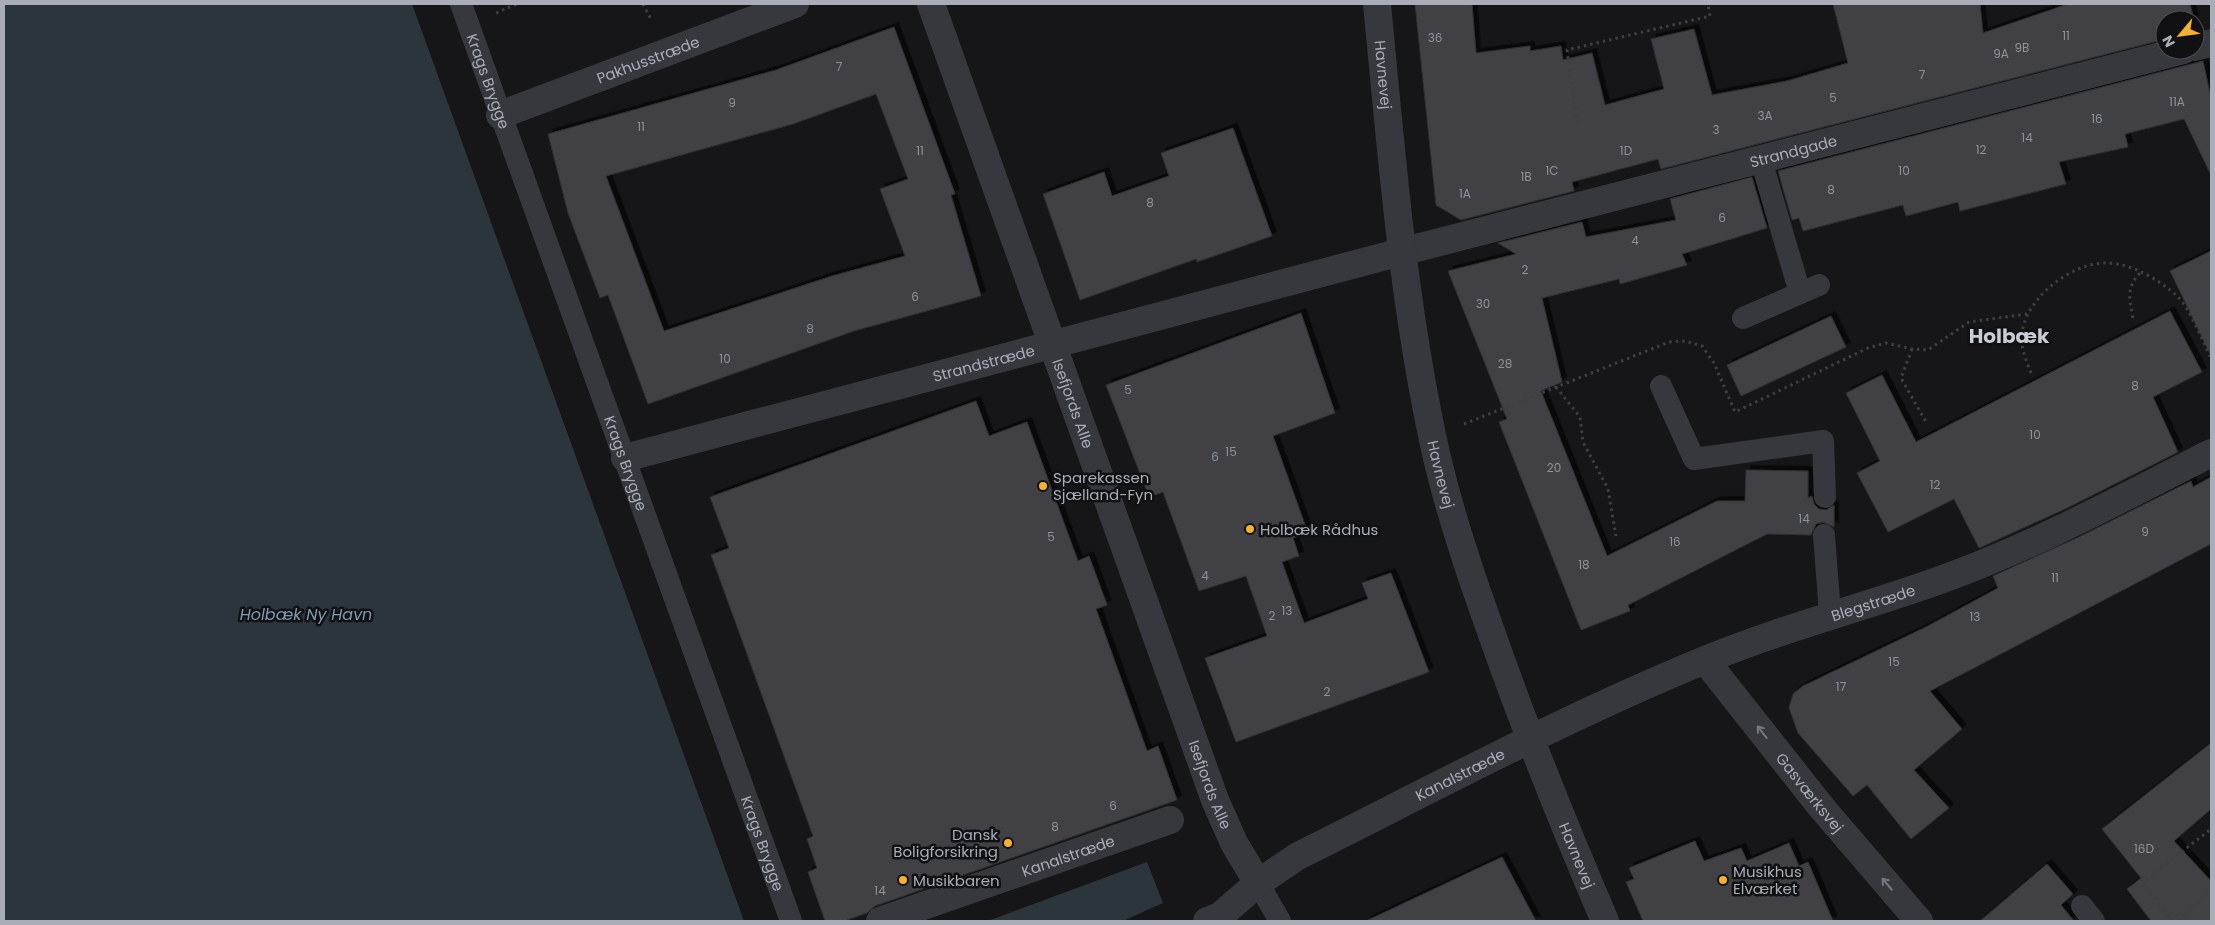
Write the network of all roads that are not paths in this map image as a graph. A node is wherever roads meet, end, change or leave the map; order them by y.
1 (460, 4) edge
2 (795, 4) edge
3 (931, 4) edge
4 (1377, 4) edge
5 (2155, 58) edge
6 (500, 115) junction
7 (1761, 160) junction
8 (1401, 252) junction
9 (1743, 318) dead end
10 (1053, 344) junction
11 (1661, 386) dead end
12 (2211, 453) edge
13 (626, 458) junction
14 (1824, 497) dead end
15 (1824, 535) dead end
16 (1830, 614) junction
17 (1705, 660) junction
18 (1530, 741) junction
19 (1170, 820) dead end
20 (1258, 883) junction
21 (791, 921) edge
22 (880, 921) edge
23 (1208, 921) edge
24 (1280, 921) edge
25 (1605, 921) edge
26 (1919, 921) edge

1 - 6 lane, Krags Brygge
2 - 6 street, Pakhusstræde
3 - 10 street, Isefjords Alle
4 - 8 street, Havnevej
5 - 7 street, Strandgade
6 - 13 lane, Krags Brygge
7 - 8 street, Strandgade
7 - 9 lane
8 - 10 street, Strandstræde
8 - 18 street, Havnevej
10 - 13 street, Strandstræde
10 - 20 street, Isefjords Alle
11 - 14 lane
12 - 16 street, Blegstræde
13 - 21 lane, Krags Brygge
15 - 16 lane
16 - 17 street, Blegstræde
17 - 18 street, Blegstræde
26 -> 17 street, Gasværksvej
18 - 20 street, Kanalstræde
18 - 25 street, Havnevej
19 - 22 street, Kanalstræde
20 - 23 street, Kanalstræde
20 - 24 lane

